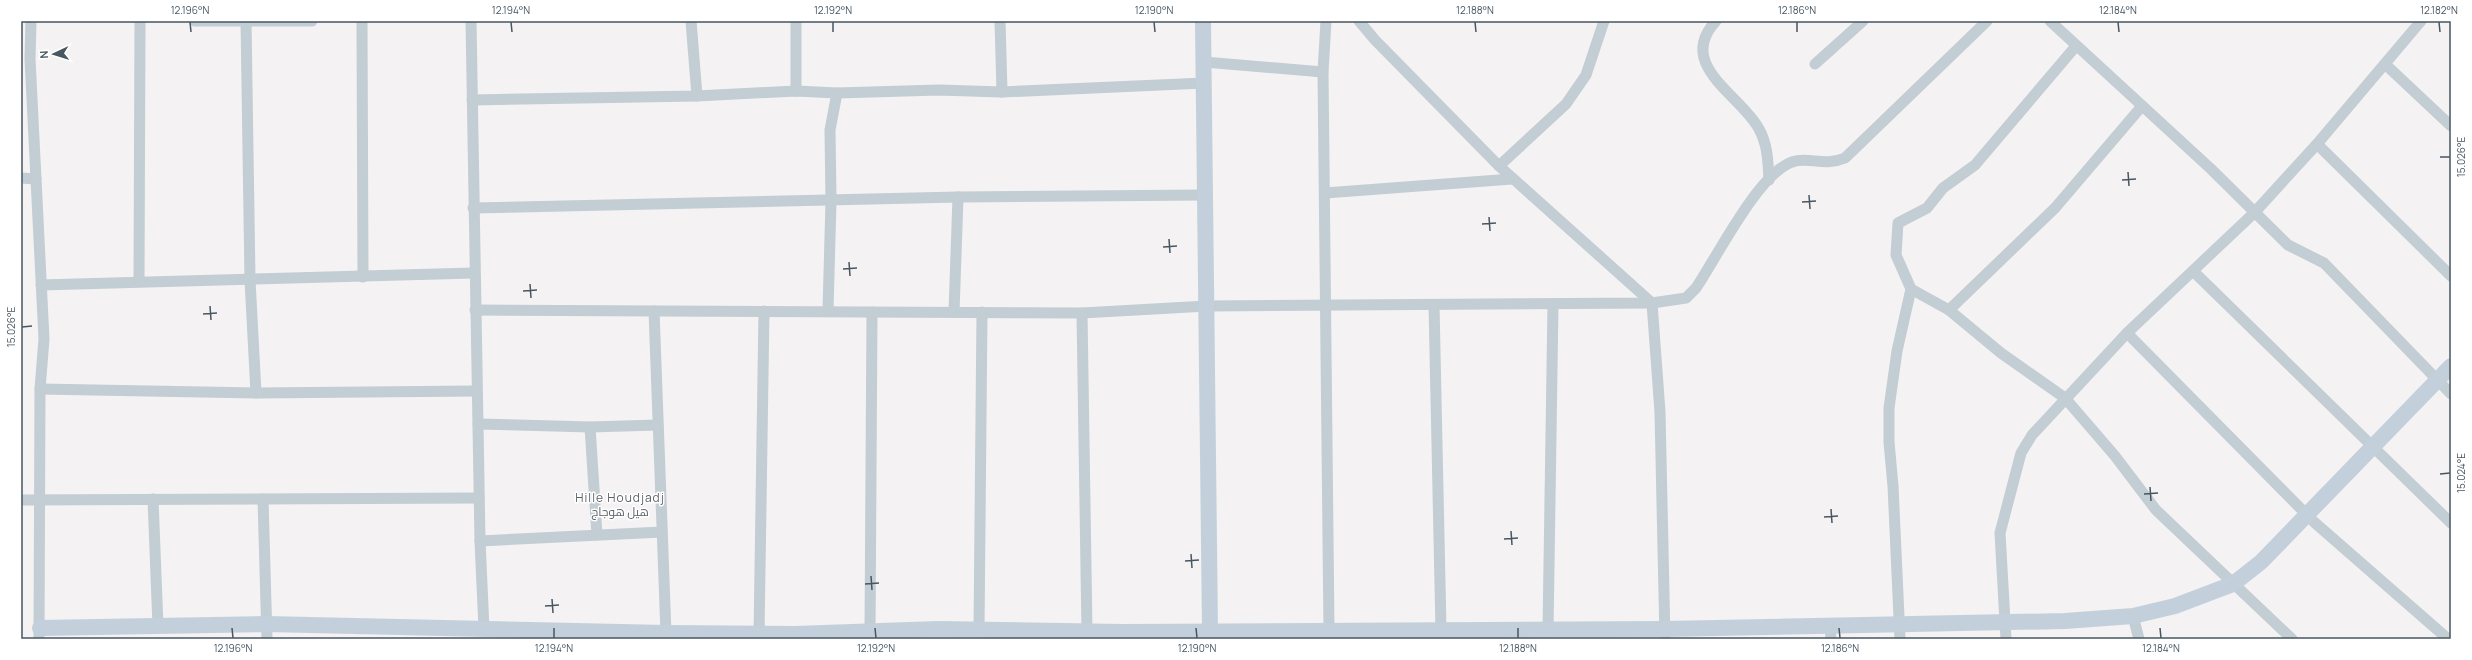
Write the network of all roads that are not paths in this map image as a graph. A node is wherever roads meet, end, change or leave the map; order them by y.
1 (31, 21) edge
2 (140, 21) edge
3 (195, 21) edge
4 (312, 21) edge
5 (362, 21) edge
6 (471, 21) edge
7 (691, 21) edge
8 (796, 21) edge
9 (1000, 21) edge
10 (1204, 21) edge
11 (1326, 21) edge
12 (1359, 21) edge
13 (1604, 21) edge
14 (1716, 21) edge
15 (1863, 21) edge
16 (1987, 21) edge
17 (2050, 21) edge
18 (2421, 21) edge
19 (246, 22) edge
20 (2076, 46) junction
21 (26, 59) edge
22 (1204, 62) junction
23 (1815, 64) dead end
24 (2385, 64) junction
25 (1323, 72) junction
26 (1204, 83) junction
27 (796, 91) junction
28 (1002, 92) junction
29 (837, 93) junction
30 (697, 96) junction
31 (472, 100) junction
32 (2142, 106) junction
33 (2451, 125) edge
34 (2317, 144) junction
35 (1499, 166) junction
36 (21, 178) edge
37 (1512, 178) junction
38 (36, 179) junction
39 (1769, 180) junction
40 (1325, 193) junction
41 (1205, 195) junction
42 (958, 197) junction
43 (831, 201) junction
44 (473, 208) junction
45 (2254, 213) junction
46 (2193, 271) junction
47 (474, 273) junction
48 (2451, 276) edge
49 (363, 277) junction
50 (250, 280) junction
51 (139, 281) junction
52 (41, 285) junction
53 (1911, 289) junction
54 (1652, 303) junction
55 (1553, 304) junction
56 (1327, 305) junction
57 (1434, 305) junction
58 (1207, 306) junction
59 (475, 310) junction
60 (828, 310) junction
61 (1948, 310) junction
62 (654, 311) junction
63 (764, 311) junction
64 (872, 312) junction
65 (954, 312) junction
66 (982, 312) junction
67 (1082, 313) junction
68 (2127, 333) junction
69 (2451, 366) edge
70 (2438, 380) junction
71 (40, 389) junction
72 (476, 391) junction
73 (256, 393) junction
74 (2451, 394) edge
75 (2065, 398) junction
76 (478, 424) junction
77 (658, 425) junction
78 (590, 427) junction
79 (2374, 448) junction
80 (479, 498) junction
81 (153, 499) junction
82 (263, 499) junction
83 (21, 500) edge
84 (40, 500) junction
85 (2308, 514) junction
86 (2451, 523) edge
87 (662, 532) junction
88 (597, 535) junction
89 (480, 541) junction
90 (2233, 584) junction
91 (2133, 616) junction
92 (2006, 622) junction
93 (158, 626) junction
94 (484, 629) junction
95 (979, 630) junction
96 (1441, 630) junction
97 (1548, 630) junction
98 (1210, 631) junction
99 (267, 632) edge
100 (870, 632) junction
101 (1087, 632) junction
102 (1831, 632) edge
103 (1900, 632) edge
104 (666, 633) junction
105 (1336, 633) edge
106 (40, 634) edge
107 (759, 634) junction
108 (938, 634) edge
109 (1665, 634) edge
110 (1230, 635) edge
111 (795, 636) edge
112 (1122, 636) edge
113 (2006, 639) edge
114 (2139, 639) edge
115 (2292, 639) edge
116 (2448, 639) edge

1 - 21 street
2 - 51 street
3 - 19 street
4 - 19 street
5 - 49 street
6 - 31 street
7 - 30 street
8 - 27 street
9 - 28 street
10 - 22 street
11 - 25 street
12 - 35 street
13 - 35 street
14 - 39 street
15 - 23 street
16 - 39 street
17 - 20 street
18 - 24 street
19 - 50 street
20 - 32 street
20 - 53 street
21 - 38 street
22 - 25 street
22 - 26 street
24 - 33 street
24 - 34 street
25 - 40 street
26 - 28 street
26 - 41 street
27 - 29 street
27 - 30 street
28 - 29 street
29 - 43 street
30 - 31 street
31 - 44 street
32 - 45 street
32 - 61 street
34 - 45 street
34 - 48 street
35 - 37 street
36 - 38 street
37 - 40 street
37 - 54 street
38 - 52 street
39 - 54 street
40 - 56 street
41 - 42 street
41 - 58 street
42 - 43 street
42 - 65 street
43 - 44 street
43 - 60 street
44 - 47 street
45 - 46 street
45 - 70 street
46 - 68 street
46 - 79 street
47 - 49 street
47 - 59 street
49 - 50 street
50 - 51 street
50 - 73 street
51 - 52 street
52 - 71 street
53 - 61 street
53 - 103 street
54 - 55 street
54 - 109 street
55 - 57 street
55 - 97 street
56 - 57 street
56 - 58 street
56 - 105 street
57 - 96 street
58 - 67 street
58 - 98 street
59 - 62 street
59 - 72 street
60 - 63 street
60 - 64 street
61 - 75 street
62 - 63 street
62 - 77 street
63 - 107 street
64 - 65 street
64 - 100 street
65 - 66 street
66 - 67 street
66 - 95 street
67 - 101 street
68 - 75 street
68 - 85 street
69 - 70 street
70 - 74 street
70 - 79 street
71 - 73 street
71 - 84 street
72 - 73 street
72 - 76 street
75 - 90 street
75 - 92 street
76 - 78 street
76 - 80 street
77 - 78 street
77 - 87 street
78 - 88 street
79 - 85 street
79 - 86 street
80 - 82 street
80 - 89 street
81 - 82 street
81 - 84 street
81 - 93 street
82 - 99 street
83 - 84 street
84 - 106 street
85 - 90 street
85 - 116 street
87 - 88 street
87 - 104 street
88 - 89 street
89 - 94 street
90 - 91 street
90 - 115 street
91 - 92 street
91 - 114 street
92 - 103 street
92 - 113 street
93 - 99 street
93 - 106 street
94 - 99 street
94 - 104 street
95 - 101 street
95 - 108 street
96 - 97 street
96 - 105 street
97 - 109 street
98 - 110 street
98 - 112 street
100 - 108 street
100 - 111 street
101 - 112 street
102 - 103 street
102 - 109 street
104 - 107 street
105 - 110 street
107 - 111 street

